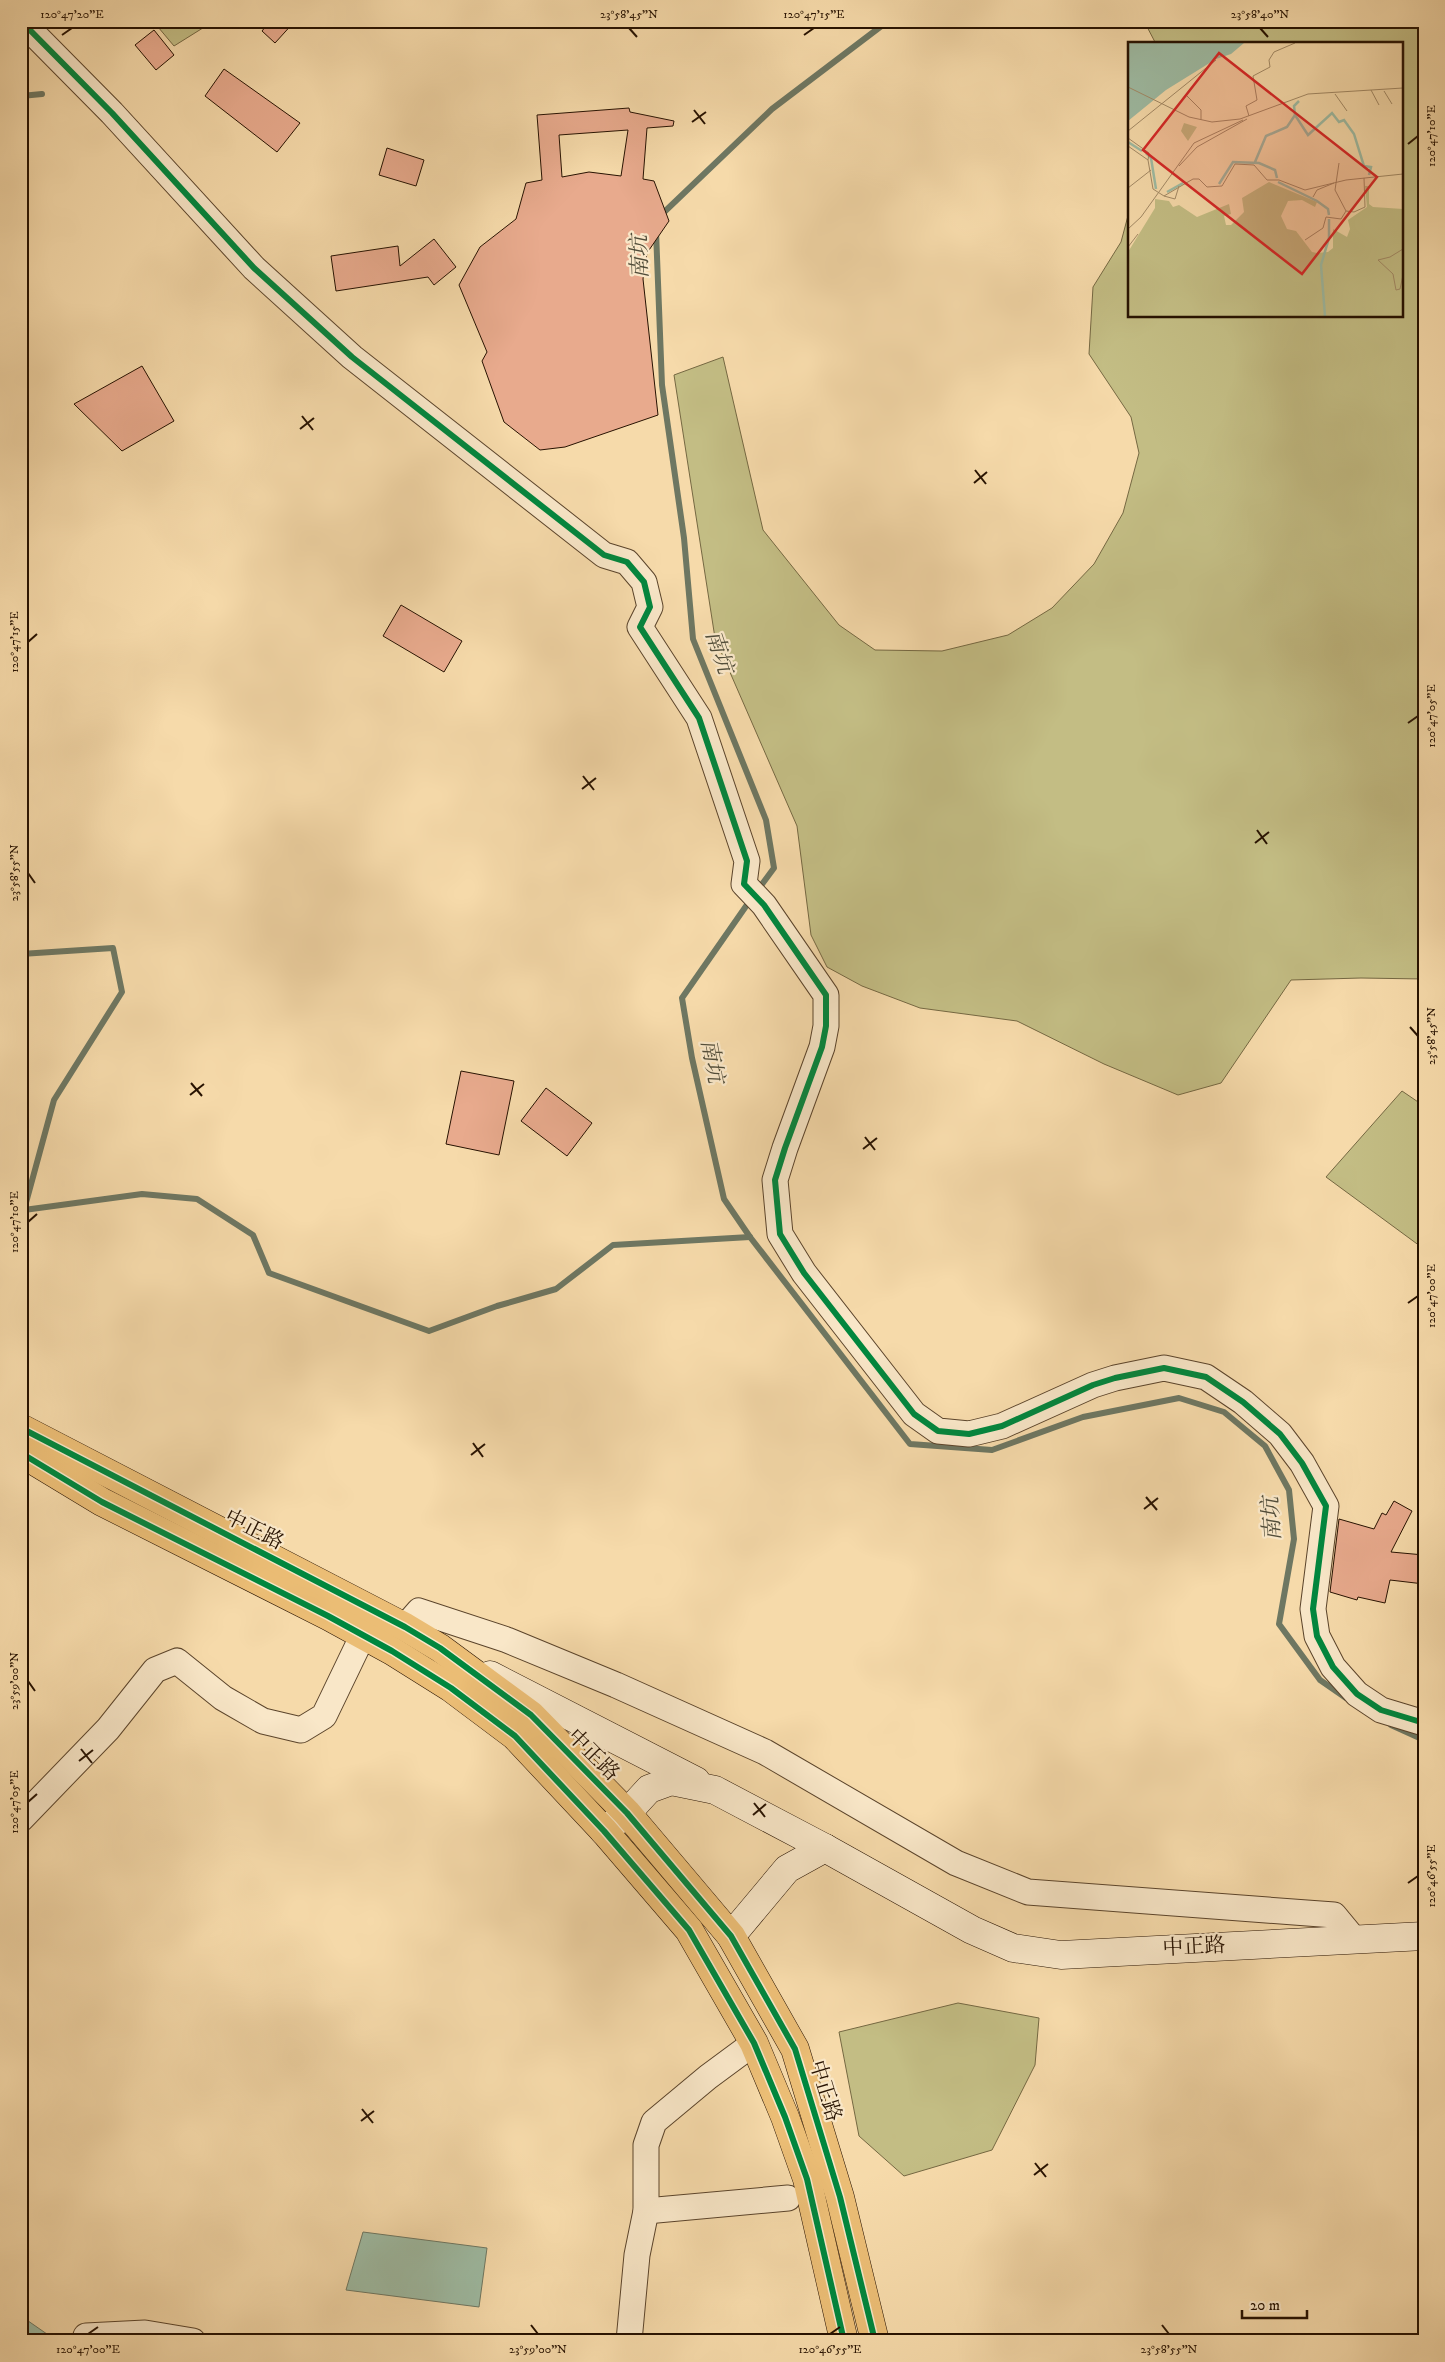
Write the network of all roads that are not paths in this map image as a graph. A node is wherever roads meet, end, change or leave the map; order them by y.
1 (21, 21) edge
2 (21, 1428) edge
3 (21, 1453) edge
4 (405, 1627) junction
5 (363, 1635) junction
6 (450, 1655) junction
7 (1424, 1723) edge
8 (715, 1790) junction
9 (627, 1813) junction
10 (21, 1819) edge
11 (604, 1831) junction
12 (826, 1848) junction
13 (731, 1936) junction
14 (1424, 1936) edge
15 (1353, 1938) junction
16 (754, 2043) junction
17 (788, 2198) dead end
18 (646, 2211) junction
19 (86, 2336) dead end
20 (193, 2341) edge
21 (629, 2341) edge
22 (844, 2341) edge
23 (875, 2341) edge

1 - 7 street
2 - 4 main road, 中正路
3 - 5 main road, 中正路
4 - 6 main road, 中正路
4 - 15 street
5 - 10 street
5 - 11 main road, 中正路
6 - 8 street
6 - 9 main road, 中正路
8 - 9 street, 中正路
8 - 12 street, 中正路
9 - 11 street, 中正路
9 - 13 main road, 中正路
11 - 16 main road, 中正路
12 - 13 street
12 - 15 street, 中正路
13 - 23 main road, 中正路
14 - 15 street, 中正路
16 - 18 street
16 - 22 main road, 中正路
17 - 18 street
18 - 21 street
19 - 20 street

